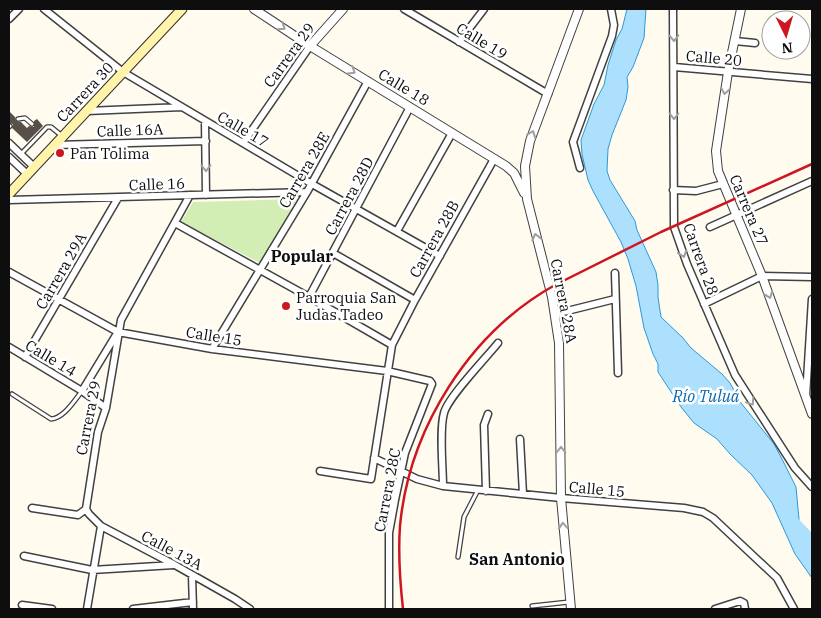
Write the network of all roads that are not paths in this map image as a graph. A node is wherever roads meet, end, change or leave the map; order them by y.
1 (19, 9) edge
2 (44, 9) edge
3 (180, 9) edge
4 (254, 9) edge
5 (343, 9) edge
6 (404, 9) edge
7 (484, 9) edge
8 (579, 9) edge
9 (611, 9) edge
10 (673, 9) edge
11 (741, 9) edge
12 (9, 19) edge
13 (735, 41) junction
14 (459, 42) junction
15 (755, 44) dead end
16 (310, 46) junction
17 (674, 67) junction
18 (123, 72) junction
19 (728, 72) junction
20 (812, 79) edge
21 (368, 81) junction
22 (548, 94) junction
23 (183, 107) junction
24 (410, 108) junction
25 (87, 111) junction
26 (18, 119) dead end
27 (205, 121) junction
28 (32, 124) dead end
29 (452, 133) junction
30 (63, 136) junction
31 (206, 141) junction
32 (244, 143) junction
33 (9, 144) edge
34 (55, 145) junction
35 (21, 154) junction
36 (9, 157) edge
37 (494, 159) junction
38 (526, 160) junction
39 (506, 166) junction
40 (34, 167) junction
41 (580, 168) dead end
42 (27, 174) junction
43 (812, 181) edge
44 (312, 184) junction
45 (723, 184) junction
46 (673, 190) junction
47 (307, 192) junction
48 (9, 194) edge
49 (190, 195) junction
50 (206, 195) junction
51 (118, 198) junction
52 (527, 199) junction
53 (9, 200) edge
54 (357, 209) junction
55 (736, 215) junction
56 (175, 223) junction
57 (710, 227) dead end
58 (397, 232) junction
59 (333, 253) junction
60 (440, 256) junction
61 (260, 270) junction
62 (9, 272) edge
63 (615, 273) dead end
64 (762, 276) junction
65 (812, 277) edge
66 (309, 297) junction
67 (812, 298) edge
68 (615, 299) junction
69 (59, 300) junction
70 (415, 300) junction
71 (704, 304) junction
72 (555, 314) junction
73 (118, 332) junction
74 (498, 343) dead end
75 (392, 345) junction
76 (9, 347) edge
77 (212, 349) junction
78 (25, 357) junction
79 (387, 371) junction
80 (618, 373) dead end
81 (430, 381) joint
82 (82, 391) junction
83 (12, 394) dead end
84 (806, 396) junction
85 (106, 408) junction
86 (488, 414) dead end
87 (812, 414) edge
88 (520, 439) dead end
89 (374, 458) junction
90 (320, 471) dead end
91 (401, 473) junction
92 (443, 486) junction
93 (812, 487) edge
94 (482, 490) junction
95 (523, 494) junction
96 (561, 498) junction
97 (32, 508) dead end
98 (86, 509) junction
99 (101, 526) junction
100 (24, 556) dead end
101 (458, 557) dead end
102 (175, 565) junction
103 (92, 570) junction
104 (192, 575) junction
105 (235, 599) junction
106 (22, 605) dead end
107 (193, 606) edge
108 (532, 606) dead end
109 (570, 606) edge
110 (52, 609) edge
111 (87, 609) edge
112 (133, 609) edge
113 (236, 609) edge
114 (250, 609) edge
115 (389, 609) edge
116 (715, 609) edge
117 (745, 609) edge
118 (794, 609) edge

1 - 12 street
2 - 18 street, Calle 17
3 - 18 main road, Carrera 30
4 -> 16 street, Calle 18
5 - 16 street, Carrera 29
6 - 14 street, Calle 19
7 - 14 street
8 - 22 street, Carrera 28A
9 - 41 street
10 -> 17 street, Carrera 28
11 - 13 street, Carrera 27
13 - 15 street
13 - 19 street, Carrera 27
14 - 22 street, Calle 19
16 -> 21 street, Calle 18
16 - 32 street, Carrera 29
17 - 19 street, Calle 20
17 -> 46 street, Carrera 28
18 - 23 street, Calle 17
18 - 25 main road, Carrera 30
19 - 20 street, Calle 20
19 -> 45 street, Carrera 27
21 - 24 street, Calle 18
21 - 44 street, Carrera 28E
38 -> 22 street, Carrera 28A
23 - 25 street
23 - 27 street, Calle 17
24 - 29 street, Calle 18
24 - 54 street, Carrera 28D
25 - 30 main road, Carrera 30
26 - 28 lane
27 - 31 street
27 - 32 street, Calle 17
29 - 37 street, Calle 18
29 - 58 street
30 - 34 main road, Carrera 30
30 - 35 lane
31 - 34 street, Calle 16A
31 -> 50 street
32 - 44 street, Calle 17
33 - 35 street
34 - 40 main road, Carrera 30
35 - 40 street
36 - 42 street
37 - 39 street, Calle 18
37 - 60 street, Carrera 28B
38 - 39 street
38 - 52 street, Carrera 28A
39 - 52 street, Calle 18
40 - 42 main road, Carrera 30
42 - 48 main road, Carrera 30
43 - 55 street
44 - 47 street, Carrera 28E
44 - 54 street, Calle 17
45 - 46 street
45 - 55 street, Carrera 27
46 -> 71 street, Carrera 28
47 - 50 street, Calle 16
47 - 61 street, Carrera 28E
49 - 50 street, Calle 16
49 - 51 street, Calle 16
49 - 56 street, Carrera 29
51 - 53 street, Calle 16
51 - 69 street, Carrera 29A
72 -> 52 street, Carrera 28A
54 - 58 street, Calle 17
54 - 59 street, Carrera 28D
55 - 57 street
55 - 64 street, Carrera 27
56 - 61 street
56 - 73 street, Carrera 29
58 - 60 street, Calle 17
59 - 66 street, Carrera 28D
59 - 70 street
60 - 70 street, Carrera 28B
61 - 66 street
61 - 77 street, Carrera 28E
62 - 69 street, Calle 15
63 - 68 street
64 - 65 street
64 - 71 street
64 -> 84 street, Carrera 27
66 - 75 street
67 - 84 street
68 - 72 street
68 - 80 street
69 - 73 street, Calle 15
69 - 78 street, Carrera 29A
70 - 75 street, Carrera 28B
71 -> 93 street, Carrera 28
96 -> 72 street, Carrera 28A
73 - 77 street, Calle 15
73 - 82 street, Carrera 29
73 - 85 street, Carrera 29
74 - 92 street
75 - 79 street, Carrera 28B
76 - 78 street, Calle 14
77 - 79 street, Calle 15
78 - 82 street, Calle 14
79 - 81 street, Calle 15
79 - 89 street, Carrera 28B
81 - 91 street, Carrera 28C
82 - 83 lane
82 - 85 street, Calle 14
84 - 87 street, Carrera 27
85 - 98 street, Carrera 29
86 - 94 street
88 - 95 street
89 - 90 street, Carrera 28B
89 - 91 street, Calle 15
91 - 92 street, Calle 15
91 - 115 street, Carrera 28C
92 - 94 street, Calle 15
94 - 95 street, Calle 15
94 - 101 lane
95 - 96 street, Calle 15
109 -> 96 street, Carrera 28A
96 - 118 street, Calle 15
97 - 98 street
98 - 99 street, Calle 13A
99 - 102 street, Calle 13A
99 - 103 street
100 - 103 street
102 - 103 street
102 - 104 street, Calle 13A
103 - 111 street
104 - 105 street, Calle 13A
104 - 107 street
105 - 113 street
105 - 114 street, Calle 13A
106 - 110 street
107 - 112 street
108 - 109 lane
116 - 117 street

